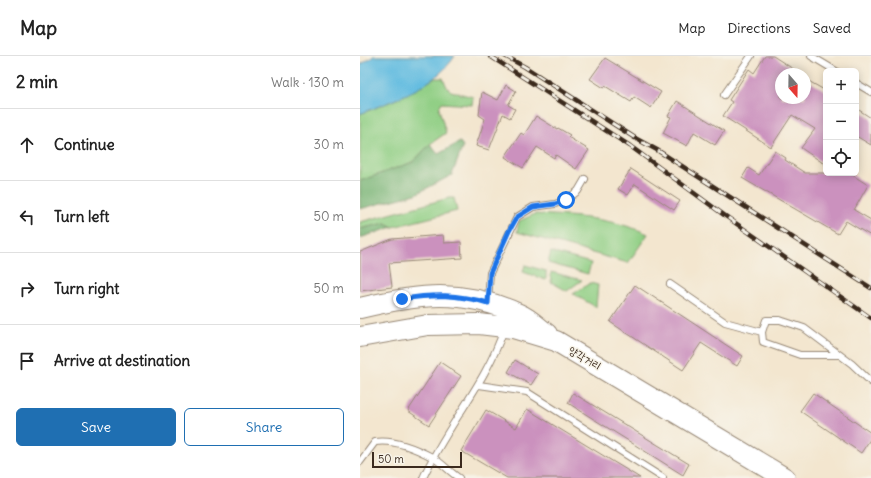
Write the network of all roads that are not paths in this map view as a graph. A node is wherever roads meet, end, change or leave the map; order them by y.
1 (751, 56) edge
2 (811, 56) edge
3 (831, 68) edge
4 (859, 85) edge
5 (871, 92) edge
6 (724, 95) dead end
7 (585, 179) dead end
8 (670, 284) dead end
9 (484, 302) junction
10 (360, 308) edge
11 (504, 327) junction
12 (762, 332) junction
13 (360, 337) edge
14 (556, 341) junction
15 (840, 355) junction
16 (871, 382) edge
17 (479, 385) junction
18 (432, 457) junction
19 (360, 462) edge
20 (423, 478) edge
21 (459, 478) edge
22 (663, 478) edge
23 (786, 478) edge

1 - 6 lane
2 - 3 lane
4 - 5 lane
7 - 9 lane
8 - 12 lane
9 - 10 main road
9 - 14 main road
11 - 13 main road, 양각거리
11 - 14 main road, 양각거리
11 - 17 lane
12 - 15 lane
12 - 15 lane
14 - 23 main road, 양각거리
15 - 16 lane
17 - 18 lane
17 - 22 lane
18 - 19 lane
18 - 20 lane
18 - 21 lane

